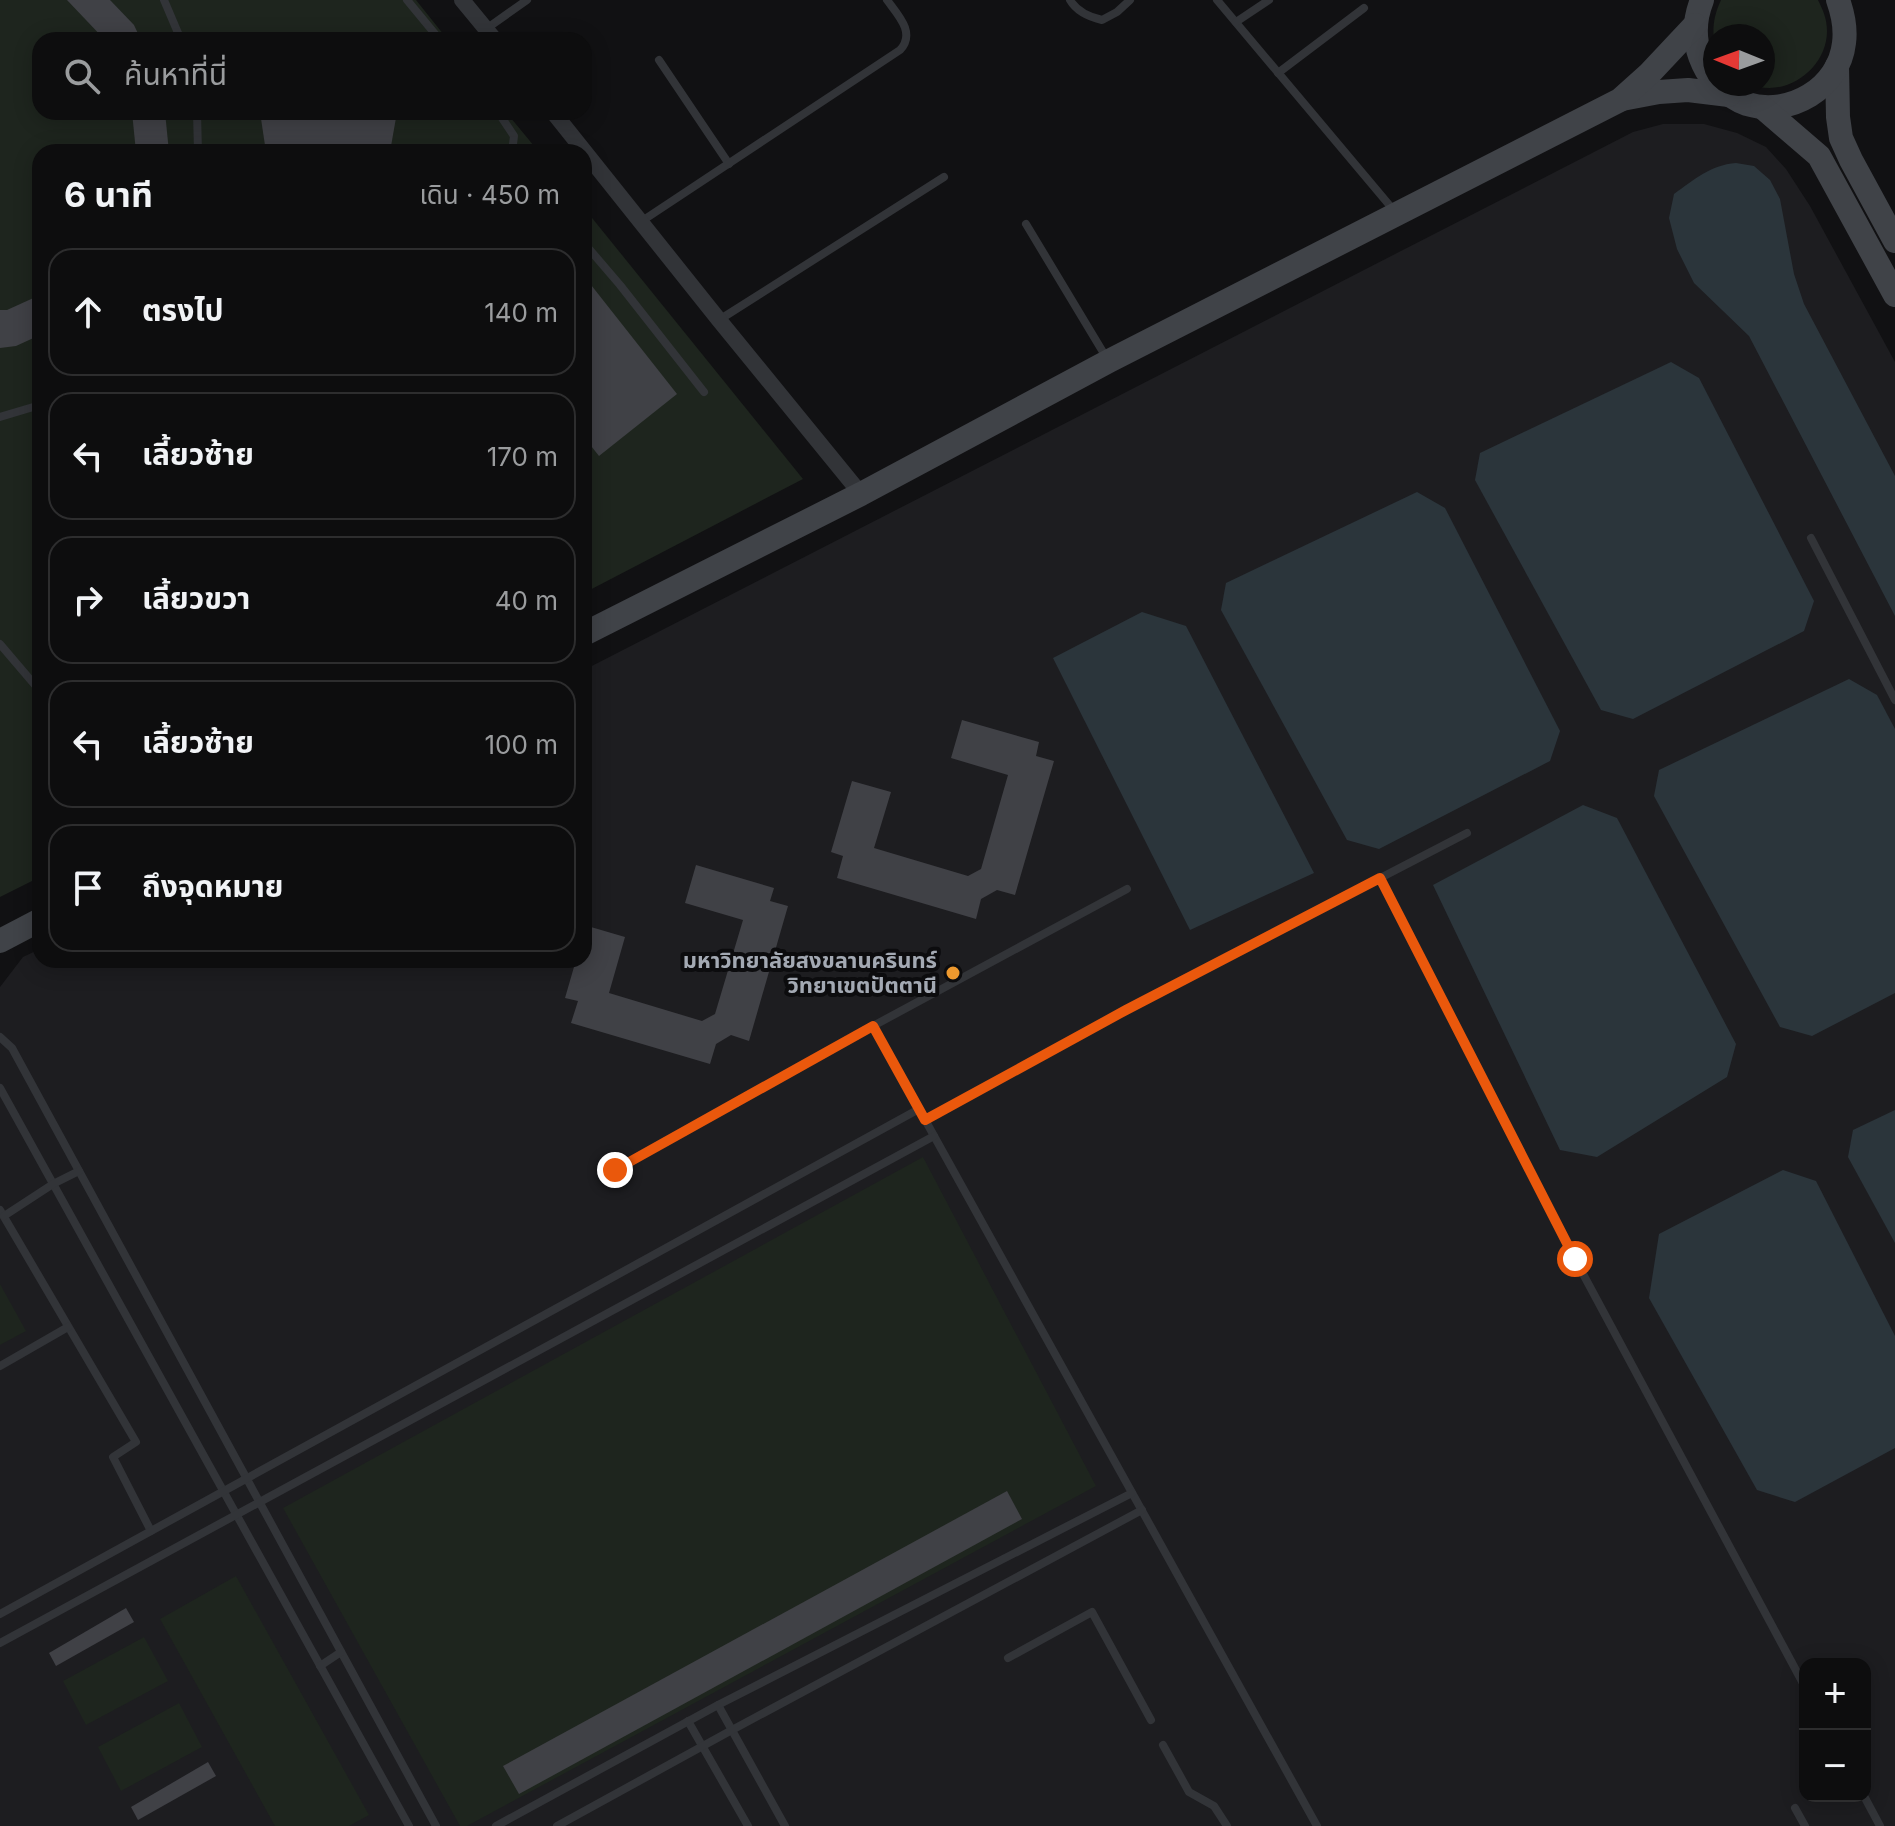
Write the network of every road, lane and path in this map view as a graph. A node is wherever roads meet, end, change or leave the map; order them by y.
1 (164, 0) edge
2 (407, 0) edge
3 (462, 0) edge
4 (527, 0) edge
5 (887, 0) edge
6 (1070, 0) edge
7 (1130, 0) edge
8 (1217, 0) edge
9 (1269, 0) edge
10 (1702, 0) edge
11 (1838, 0) edge
12 (1861, 0) edge
13 (1364, 8) dead end
14 (1236, 22) junction
15 (1695, 25) junction
16 (178, 32) edge
17 (433, 32) edge
18 (488, 32) edge
19 (493, 32) edge
20 (1841, 55) junction
21 (659, 60) dead end
22 (1703, 66) edge
23 (1278, 73) junction
24 (1703, 89) edge
25 (1734, 96) edge
26 (1620, 100) junction
27 (1762, 107) junction
28 (197, 120) edge
29 (503, 120) edge
30 (560, 120) edge
31 (198, 144) edge
32 (513, 144) edge
33 (579, 144) edge
34 (592, 160) edge
35 (729, 164) junction
36 (944, 177) dead end
37 (1397, 214) junction
38 (642, 221) junction
39 (1026, 224) dead end
40 (1895, 241) edge
41 (592, 253) edge
42 (1895, 295) edge
43 (719, 320) junction
44 (1109, 361) junction
45 (704, 392) dead end
46 (32, 407) edge
47 (0, 417) edge
48 (861, 494) junction
49 (1811, 538) dead end
50 (592, 630) edge
51 (0, 644) edge
52 (32, 682) edge
53 (1895, 700) edge
54 (1467, 833) dead end
55 (1380, 878) junction
56 (1127, 889) dead end
57 (32, 924) edge
58 (0, 941) edge
59 (873, 1026) junction
60 (0, 1037) edge
61 (0, 1088) edge
62 (919, 1109) junction
63 (925, 1120) junction
64 (934, 1136) junction
65 (615, 1170) dead end
66 (79, 1171) junction
67 (53, 1184) junction
68 (2, 1213) edge
69 (68, 1327) junction
70 (0, 1366) edge
71 (247, 1478) junction
72 (223, 1491) junction
73 (1132, 1493) junction
74 (259, 1502) junction
75 (1142, 1510) junction
76 (236, 1514) junction
77 (151, 1531) junction
78 (0, 1614) edge
79 (0, 1643) edge
80 (341, 1652) junction
81 (1008, 1658) dead end
82 (320, 1666) junction
83 (1799, 1676) edge
84 (718, 1705) junction
85 (1151, 1720) dead end
86 (688, 1721) junction
87 (732, 1730) junction
88 (1163, 1745) dead end
89 (703, 1746) junction
90 (1867, 1802) edge
91 (1795, 1808) dead end
92 (409, 1826) edge
93 (436, 1826) edge
94 (496, 1826) edge
95 (557, 1826) edge
96 (748, 1826) edge
97 (785, 1826) edge
98 (1227, 1826) edge
99 (1317, 1826) edge
100 (1805, 1826) edge
101 (1880, 1826) edge

1 - 16 lane
2 - 17 lane
3 - 18 street
4 - 19 lane
5 - 35 lane
6 - 7 lane
8 - 14 lane
9 - 14 lane
10 - 15 street
11 - 20 street
12 - 20 street
13 - 23 lane
14 - 23 lane
15 - 22 street
15 - 26 street
20 - 27 street
20 - 40 street
21 - 35 lane
23 - 37 lane
24 - 26 street
25 - 27 street
26 - 37 street
27 - 42 street
28 - 31 lane
29 - 32 lane
30 - 33 street
34 - 38 street
35 - 38 lane
36 - 43 lane
37 - 44 street
38 - 43 street
39 - 44 lane
41 - 45 lane
43 - 48 street
44 - 48 street
46 - 47 lane
48 - 50 street
49 - 53 lane
51 - 52 lane
54 - 55 lane
55 - 63 lane
55 - 83 lane
56 - 59 lane
57 - 58 street
59 - 62 lane
59 - 65 lane
60 - 66 lane
61 - 67 lane
62 - 63 lane
62 - 71 lane
63 - 64 lane
64 - 73 lane
64 - 74 lane
66 - 67 lane
66 - 71 lane
67 - 68 lane
67 - 72 lane
68 - 69 lane
69 - 70 lane
69 - 77 lane
71 - 72 lane
71 - 74 lane
72 - 76 lane
72 - 77 lane
73 - 75 lane
73 - 84 lane
74 - 76 lane
74 - 80 lane
75 - 87 lane
75 - 99 lane
76 - 79 lane
76 - 82 lane
77 - 78 lane
80 - 82 lane
80 - 93 lane
81 - 85 lane
82 - 92 lane
84 - 86 lane
84 - 87 lane
86 - 89 lane
86 - 94 lane
87 - 89 lane
87 - 97 lane
88 - 98 lane
89 - 95 lane
89 - 96 lane
90 - 101 lane
91 - 100 lane

